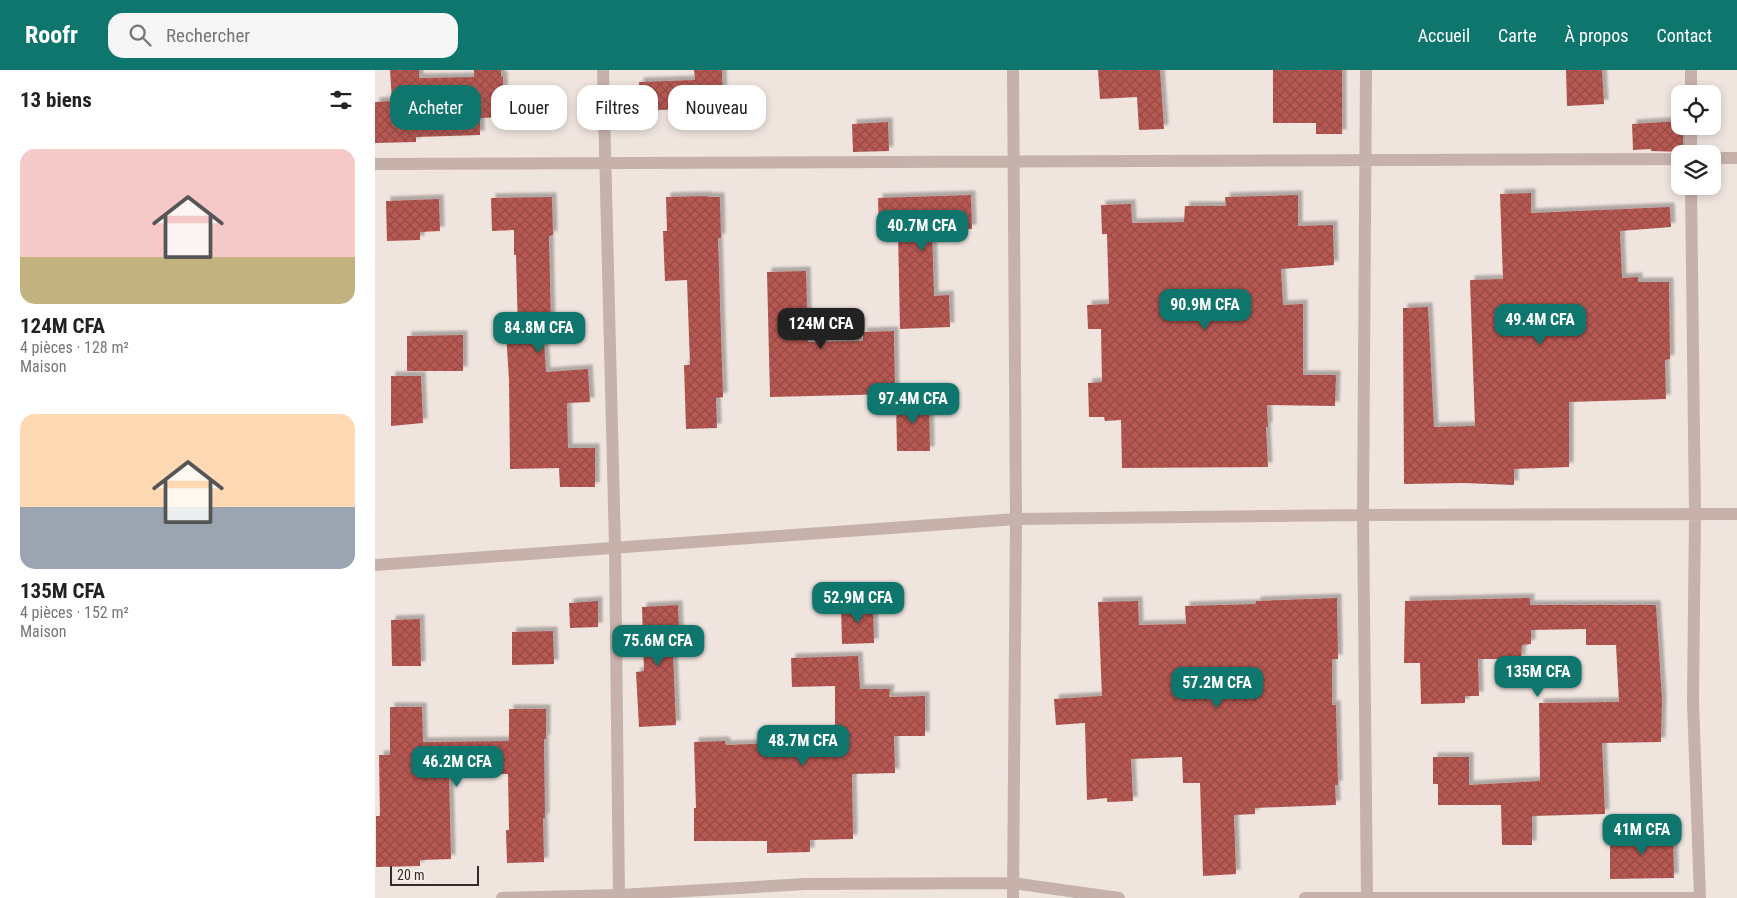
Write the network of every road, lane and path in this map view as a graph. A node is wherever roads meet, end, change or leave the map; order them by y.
1 (603, 70) edge
2 (1013, 70) edge
3 (1366, 70) edge
4 (1691, 70) edge
5 (1691, 85) edge
6 (1721, 158) edge
7 (1737, 158) edge
8 (1366, 159) junction
9 (1671, 159) edge
10 (604, 162) junction
11 (1013, 163) junction
12 (375, 164) edge
13 (1691, 195) edge
14 (1695, 514) junction
15 (1737, 514) edge
16 (1363, 515) junction
17 (1016, 519) junction
18 (615, 547) junction
19 (375, 565) edge
20 (1013, 883) junction
21 (619, 896) edge
22 (502, 898) edge
23 (1013, 898) edge
24 (1119, 898) edge
25 (1305, 898) edge
26 (1367, 898) edge
27 (1700, 898) edge

1 - 10 street
2 - 11 street
3 - 8 street
4 - 5 street
6 - 7 street
8 - 9 street
8 - 11 street
8 - 16 street
10 - 11 street
10 - 12 street
10 - 18 street
11 - 17 street
13 - 14 street
14 - 15 street
14 - 16 street
14 - 27 street
16 - 17 street
16 - 26 street
17 - 18 street
17 - 20 street
18 - 19 street
18 - 21 street
20 - 21 street
20 - 23 street
20 - 24 street
21 - 22 street
25 - 26 street
26 - 27 street

